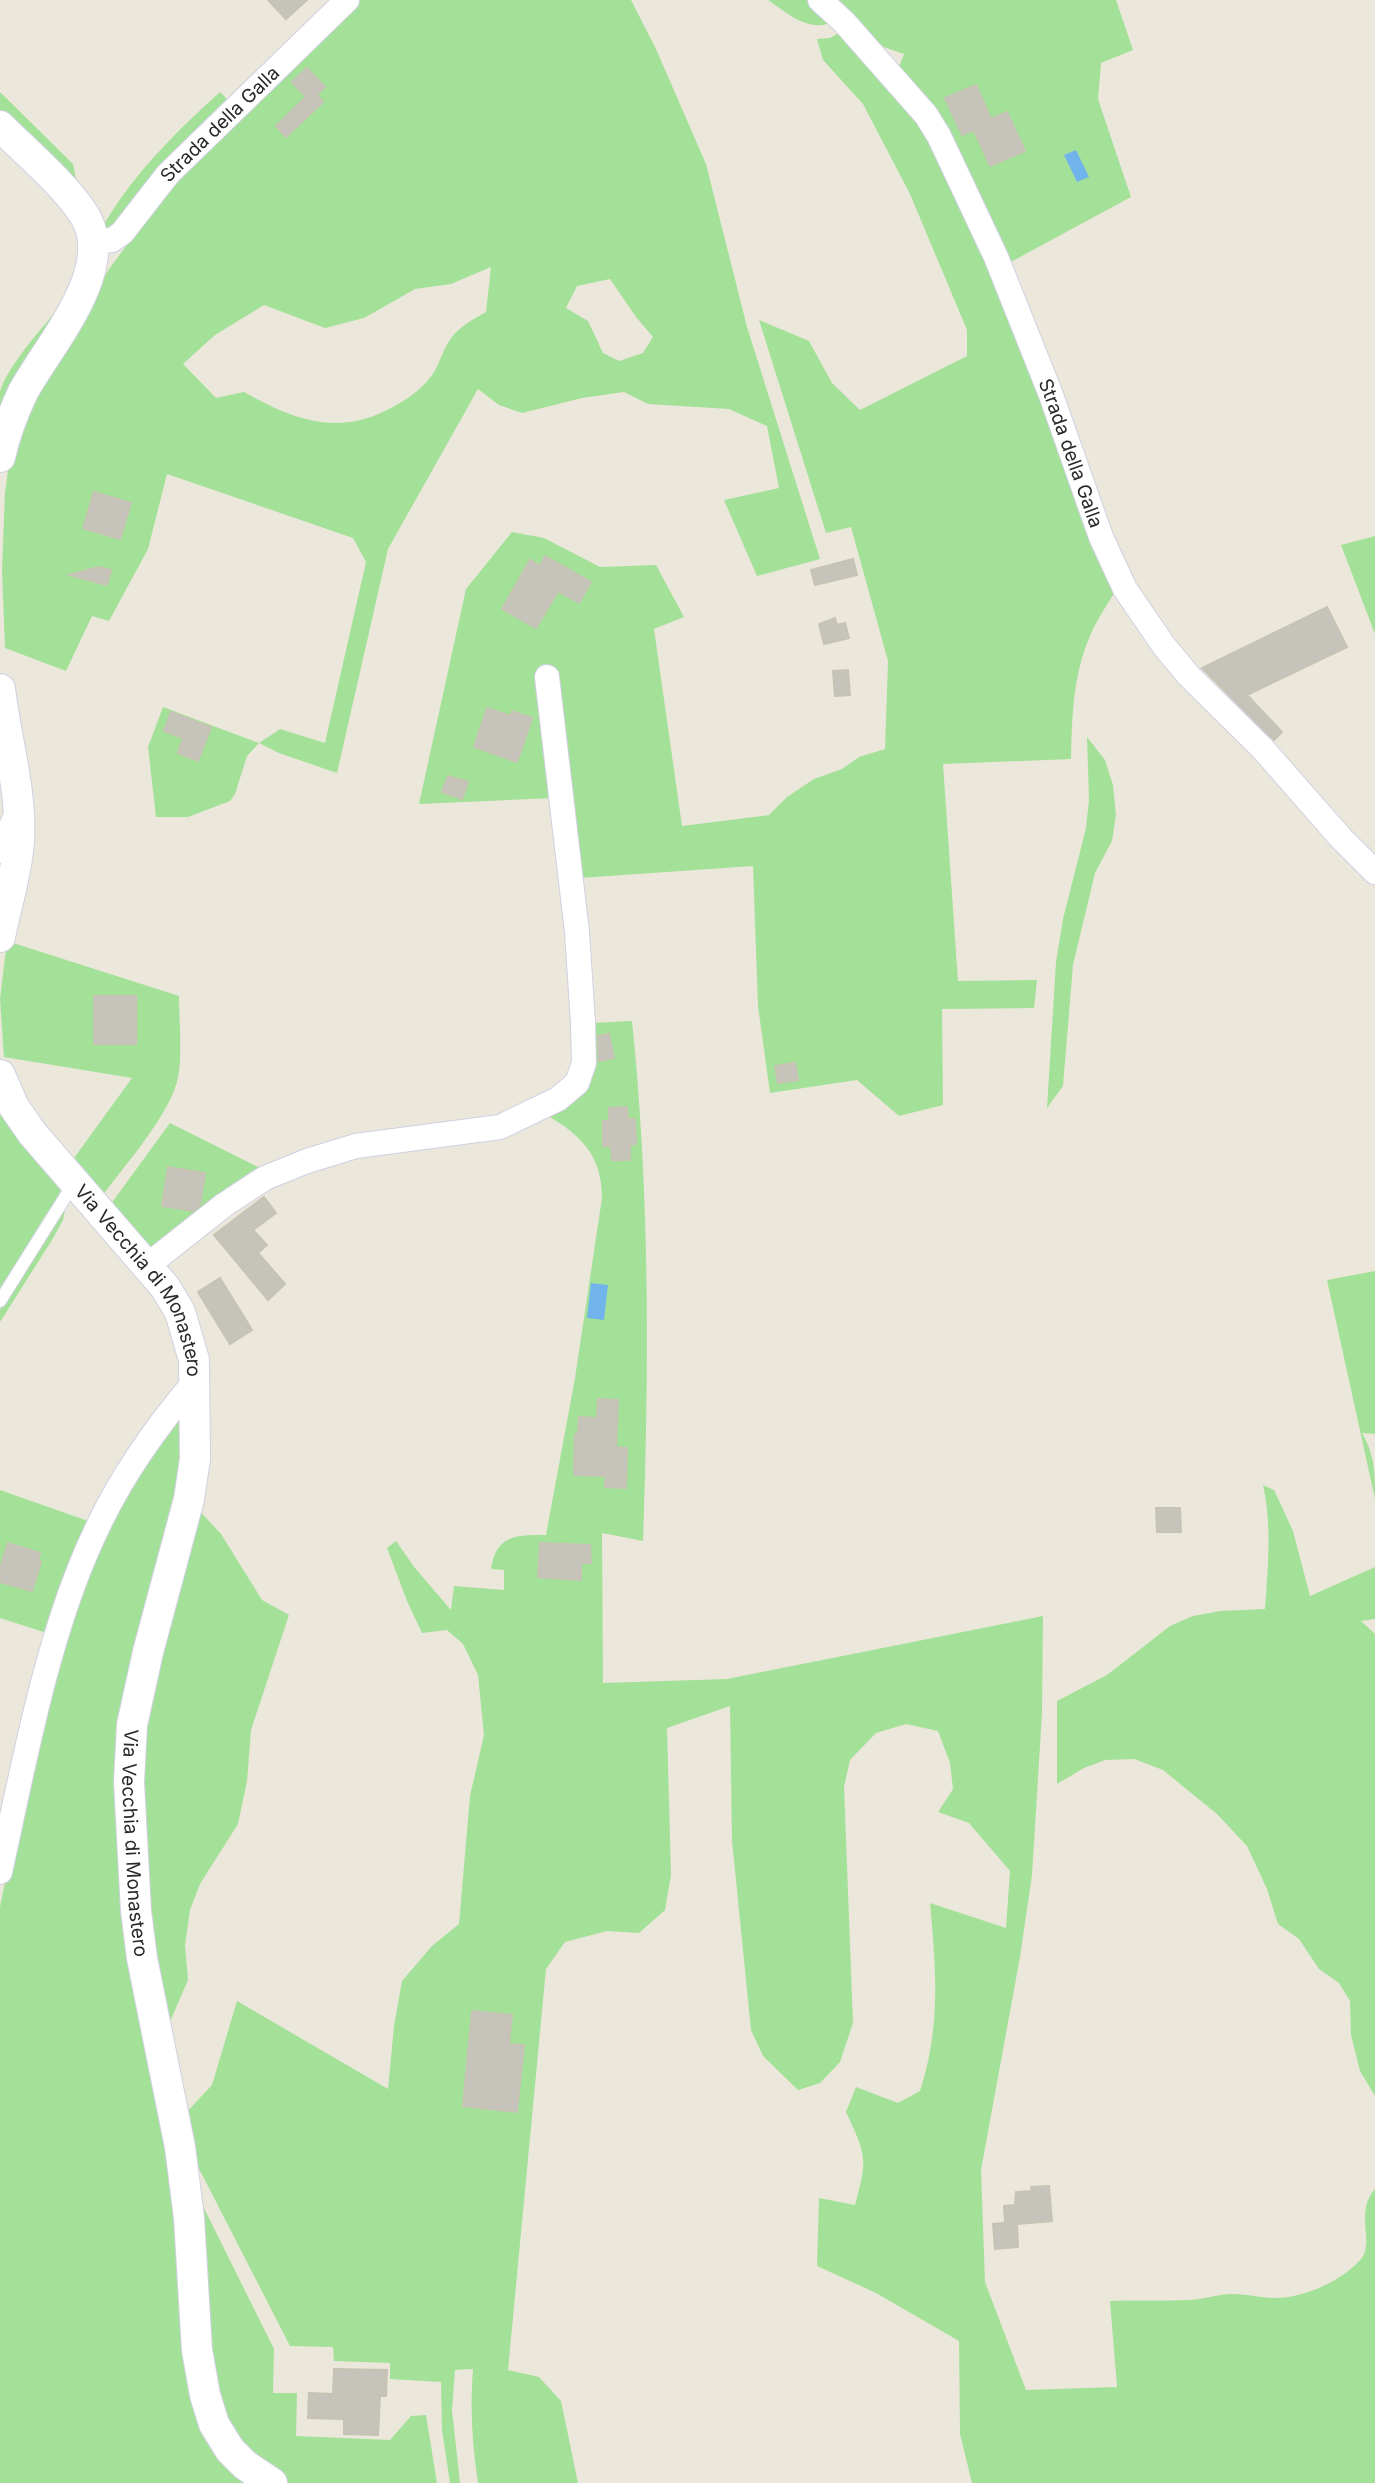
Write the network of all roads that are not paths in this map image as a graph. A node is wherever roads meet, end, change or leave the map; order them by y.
1 (347, 0) edge
2 (820, 0) edge
3 (0, 127) edge
4 (93, 242) junction
5 (0, 457) edge
6 (547, 677) dead end
7 (0, 690) edge
8 (18, 812) junction
9 (0, 851) edge
10 (1375, 872) edge
11 (0, 937) edge
12 (0, 1075) edge
13 (74, 1182) junction
14 (148, 1265) junction
15 (0, 1301) edge
16 (195, 1380) junction
17 (0, 1872) edge
18 (272, 2483) edge

1 - 4 street, Strada della Galla
2 - 10 street, Strada della Galla
3 - 4 street
4 - 5 street
6 - 14 street
7 - 8 street
8 - 9 street
8 - 11 street
12 - 13 street, Via Vecchia di Monastero
13 - 14 street, Via Vecchia di Monastero
13 - 15 lane
14 - 16 street, Via Vecchia di Monastero
16 - 17 street
16 - 18 street, Via Vecchia di Monastero

